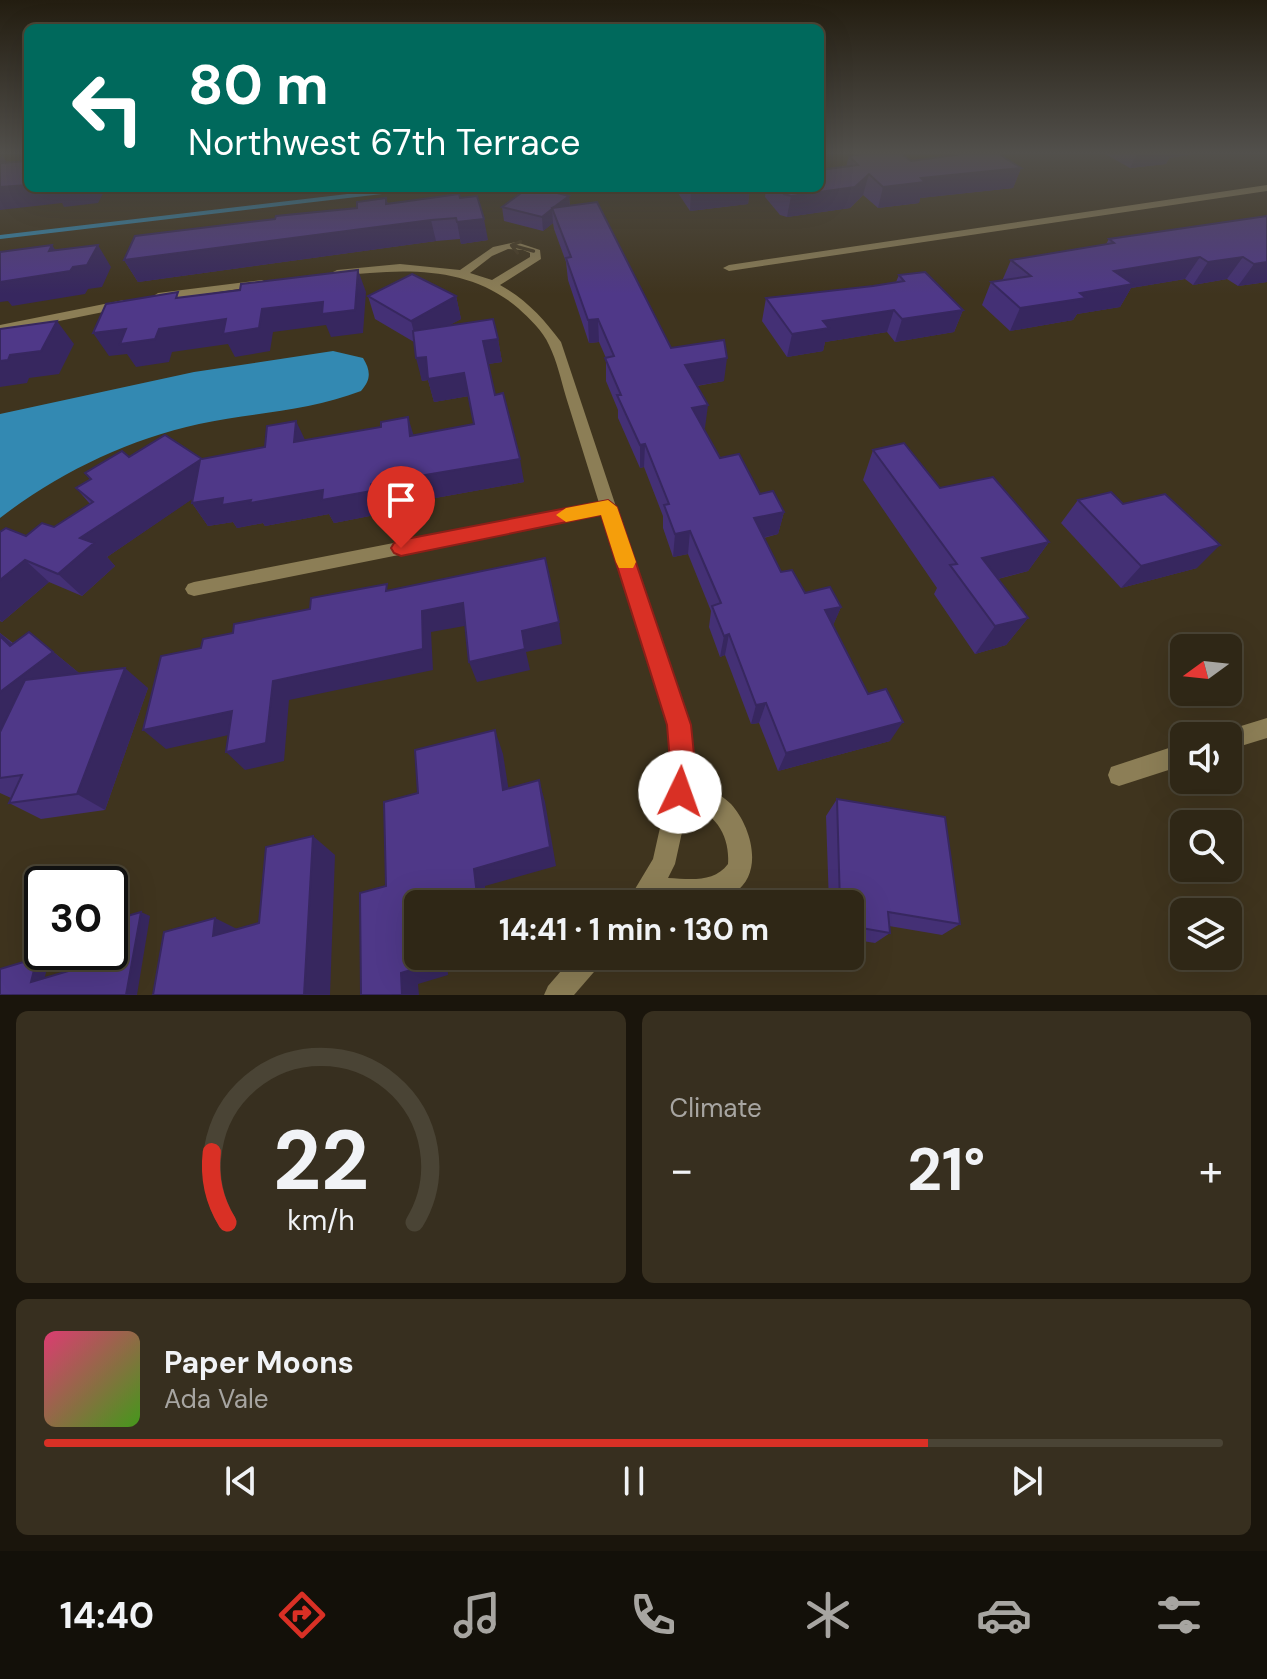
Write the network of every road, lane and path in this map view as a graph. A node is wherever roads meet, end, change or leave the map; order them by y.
1 (1183, 200) edge
2 (729, 268) dead end
3 (322, 275) edge
4 (277, 281) edge
5 (0, 329) edge
6 (608, 507) junction
7 (194, 589) dead end
8 (1267, 728) edge
9 (1242, 736) edge
10 (1170, 759) edge
11 (1119, 775) dead end
12 (680, 792) junction
13 (647, 890) edge
14 (694, 890) edge
15 (579, 970) edge
16 (557, 995) edge

1 - 2 street
3 - 6 street
4 - 5 street
6 - 7 street
6 - 12 street
8 - 9 street
10 - 11 street
12 - 13 street
12 - 14 street
15 - 16 street

